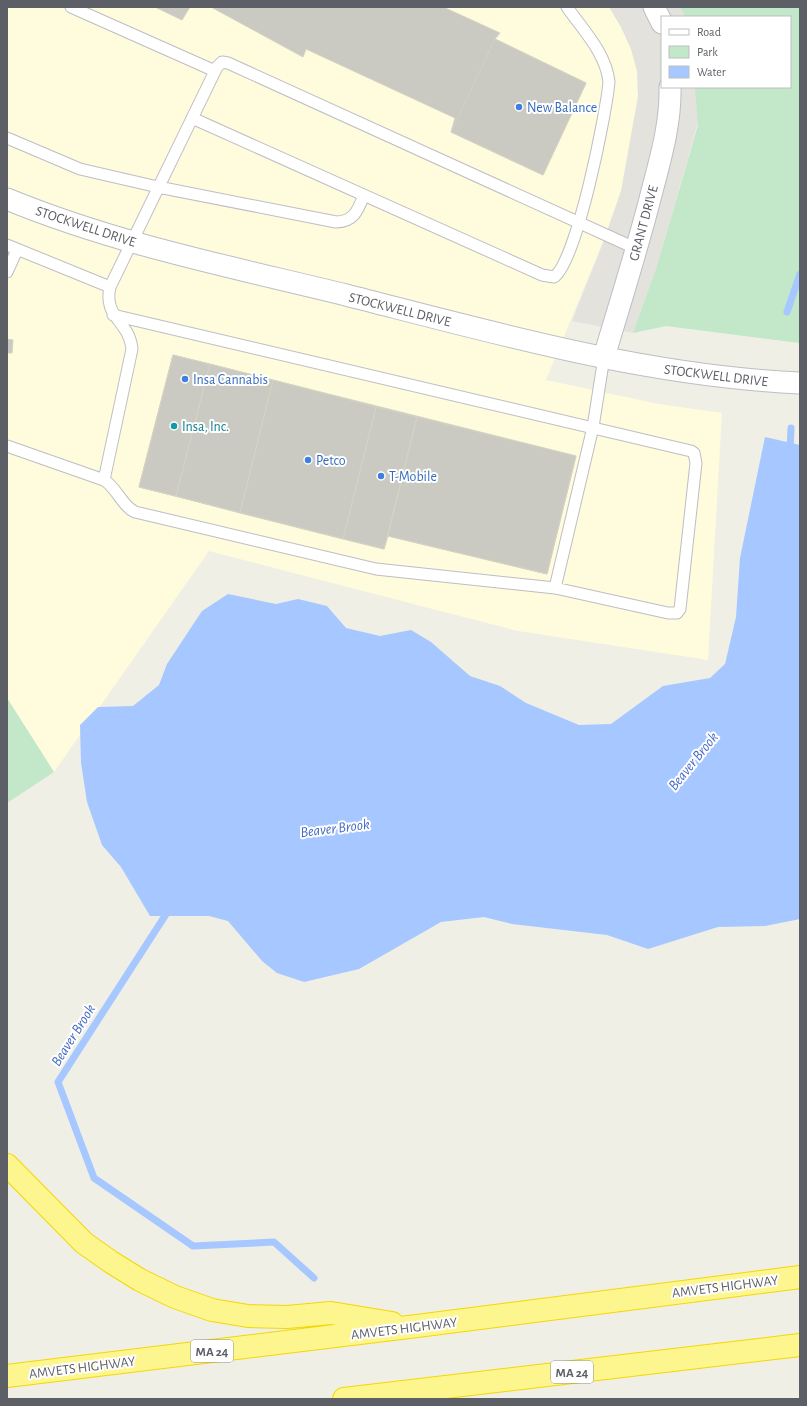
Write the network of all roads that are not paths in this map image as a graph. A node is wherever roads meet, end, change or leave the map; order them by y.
1 (71, 7) edge
2 (567, 7) edge
3 (654, 7) edge
4 (661, 21) edge
5 (215, 71) junction
6 (670, 88) edge
7 (192, 118) junction
8 (7, 138) edge
9 (158, 187) junction
10 (364, 195) junction
11 (7, 199) edge
12 (580, 223) junction
13 (133, 241) junction
14 (12, 247) edge
15 (637, 249) junction
16 (7, 272) edge
17 (110, 287) junction
18 (113, 315) junction
19 (604, 357) junction
20 (800, 383) edge
21 (593, 427) junction
22 (7, 446) edge
23 (104, 480) junction
24 (555, 588) junction
25 (7, 1164) edge
26 (800, 1277) edge
27 (417, 1326) junction
28 (800, 1345) edge
29 (7, 1376) edge
30 (378, 1397) edge
31 (344, 1399) edge

1 - 5 lane
2 - 12 lane
3 - 4 street
5 - 7 lane
5 - 12 lane
6 - 15 street, GRANT DRIVE
7 - 9 lane
7 - 10 lane
8 - 9 lane
9 - 10 lane
9 - 13 lane
10 - 12 lane
11 - 13 street, STOCKWELL DRIVE
12 - 15 lane
13 - 17 lane
13 - 19 street, STOCKWELL DRIVE
14 - 16 lane
14 - 17 lane
15 - 19 street, GRANT DRIVE
17 - 18 lane
18 - 21 lane
18 - 23 lane
19 - 20 street, STOCKWELL DRIVE
19 - 21 lane
21 - 24 lane
21 - 24 lane
22 - 23 lane
23 - 24 lane
25 - 27 highway
26 - 27 highway, AMVETS HIGHWAY / MA 24
27 - 29 highway, AMVETS HIGHWAY / MA 24
28 - 30 highway, MA 24
30 - 31 highway, MA 24

